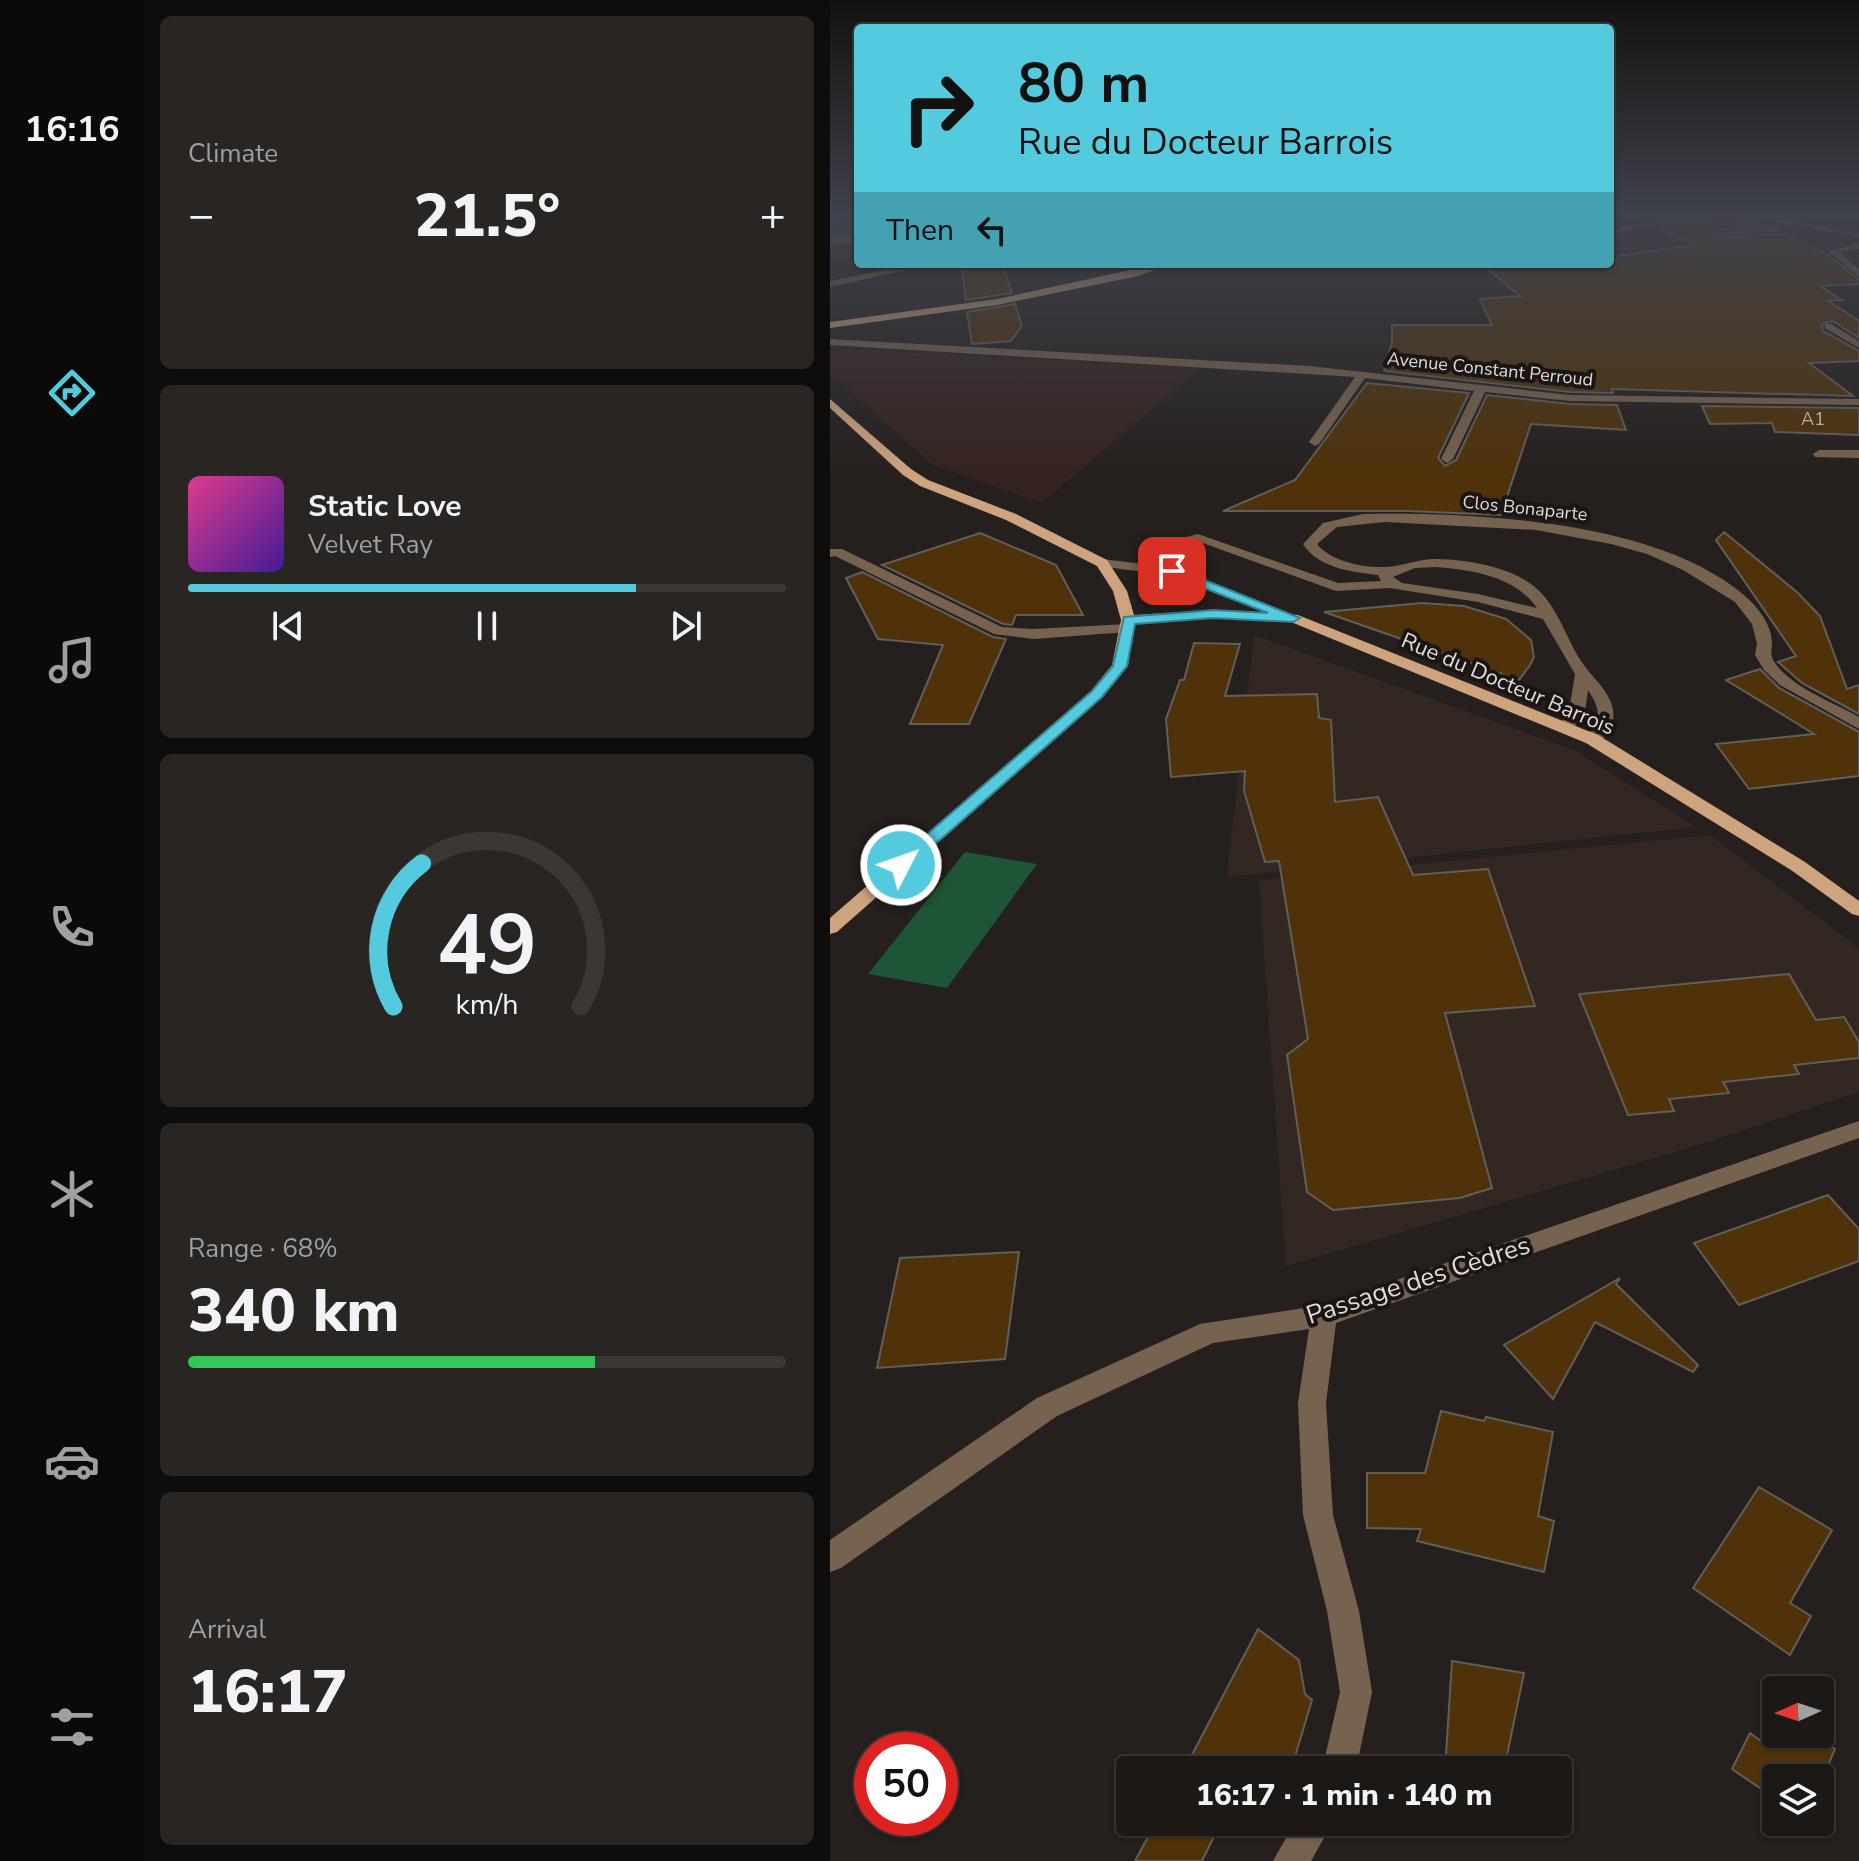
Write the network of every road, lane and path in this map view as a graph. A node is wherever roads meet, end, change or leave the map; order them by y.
1 (998, 301) edge
2 (830, 325) edge
3 (1828, 326) dead end
4 (830, 342) edge
5 (1859, 345) edge
6 (1363, 374) junction
7 (1481, 388) junction
8 (830, 402) edge
9 (1859, 402) edge
10 (1315, 442) dead end
11 (1859, 442) edge
12 (1859, 454) edge
13 (1447, 459) dead end
14 (1193, 537) dead end
15 (832, 551) edge
16 (1102, 563) junction
17 (1390, 578) junction
18 (1547, 615) junction
19 (1293, 618) junction
20 (1128, 624) junction
21 (1583, 674) junction
22 (1859, 724) edge
23 (1565, 728) junction
24 (1592, 739) junction
25 (1859, 910) edge
26 (830, 928) edge
27 (1859, 1129) edge
28 (1324, 1316) junction
29 (830, 1558) edge
30 (1342, 1756) edge
31 (1306, 1836) edge
32 (1291, 1861) edge

1 - 2 main road
3 - 5 street
4 - 6 street, Avenue Constant Perroud
6 - 7 street, Avenue Constant Perroud
6 - 10 street
7 - 9 street, Avenue Constant Perroud
7 - 13 street
8 - 16 main road
11 - 12 street
14 - 17 street, Clos Bonaparte
15 - 20 street
16 - 19 street, Rue du Docteur Barrois
16 - 20 main road
17 - 18 street, Clos Bonaparte
17 - 18 street, Clos Bonaparte
17 - 22 street, Clos Bonaparte
18 - 21 street, Clos Bonaparte
19 - 20 main road, Rue du Docteur Barrois
19 - 23 main road, Rue du Docteur Barrois
20 - 26 main road
21 - 23 street
21 - 24 street, Clos Bonaparte
23 - 24 main road, Rue du Docteur Barrois
24 - 25 main road, Rue du Docteur Barrois
27 - 28 street, Passage des Cèdres
28 - 29 street, Passage des Cèdres
28 - 30 street
31 - 32 street

